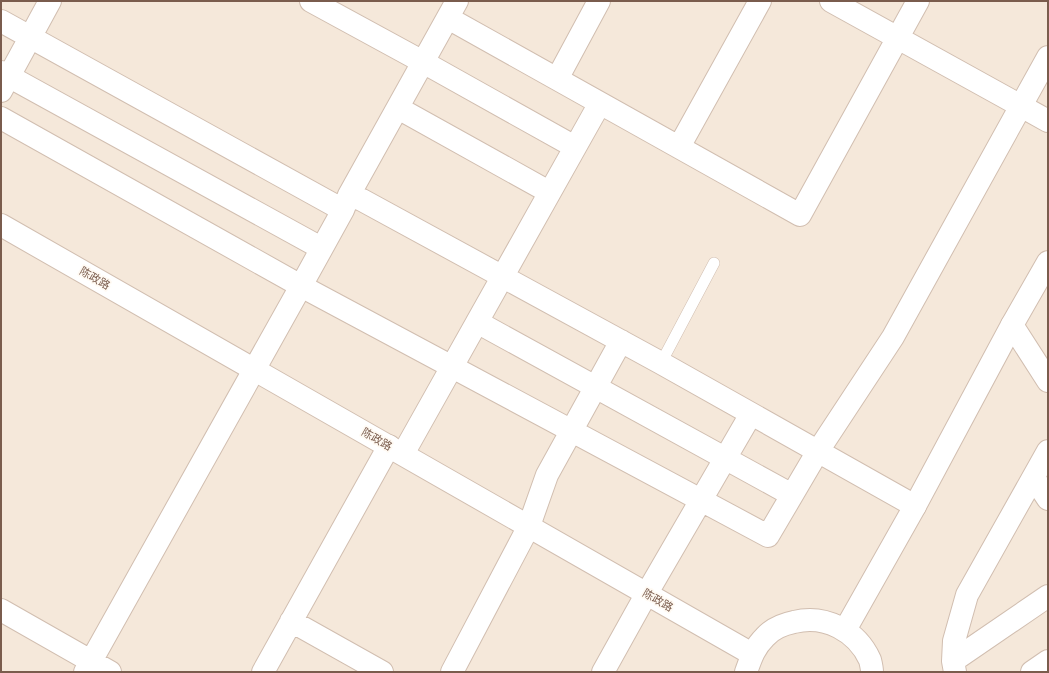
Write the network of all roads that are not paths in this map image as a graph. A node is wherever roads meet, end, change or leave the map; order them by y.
1 (50, 1) edge
2 (311, 1) edge
3 (599, 1) edge
4 (760, 1) edge
5 (832, 1) edge
6 (918, 1) edge
7 (452, 10) edge
8 (1, 21) edge
9 (30, 37) junction
10 (898, 38) junction
11 (1048, 57) edge
12 (423, 62) junction
13 (557, 79) junction
14 (4, 80) edge
15 (600, 103) junction
16 (1021, 106) junction
17 (398, 108) junction
18 (1, 118) edge
19 (1048, 121) edge
20 (575, 147) junction
21 (679, 147) junction
22 (549, 192) junction
23 (346, 202) junction
24 (1, 225) edge
25 (321, 248) junction
26 (1048, 262) edge
27 (714, 263) dead end
28 (502, 277) junction
29 (301, 286) junction
30 (477, 322) junction
31 (1012, 325) junction
32 (621, 341) junction
33 (661, 363) junction
34 (452, 367) junction
35 (254, 369) junction
36 (1048, 381) edge
37 (595, 387) junction
38 (751, 414) junction
39 (571, 431) junction
40 (396, 450) junction
41 (818, 451) junction
42 (1048, 451) edge
43 (725, 458) junction
44 (1034, 478) junction
45 (792, 495) junction
46 (1048, 499) edge
47 (701, 500) junction
48 (915, 506) junction
49 (529, 526) junction
50 (646, 593) junction
51 (1048, 596) edge
52 (1, 610) edge
53 (291, 621) junction
54 (845, 630) junction
55 (1048, 661) edge
56 (749, 663) edge
57 (88, 667) edge
58 (954, 667) edge
59 (110, 672) edge
60 (263, 672) edge
61 (382, 672) edge
62 (452, 672) edge
63 (603, 672) edge
64 (872, 672) edge
65 (1032, 672) edge

1 - 9 street
2 - 12 street
3 - 13 street
4 - 21 street
5 - 10 street
6 - 10 street
7 - 12 street
7 - 13 street
8 - 9 street
9 - 14 street
9 - 23 street
10 - 16 street
10 - 21 street
11 - 16 street
12 - 17 street
12 - 20 street
13 - 15 street
14 - 25 street
15 - 20 street
15 - 21 street
16 - 19 street
16 - 41 street
17 - 22 street
17 - 23 street
18 - 29 street
20 - 22 street
22 - 28 street
23 - 25 street
23 - 28 street
24 - 35 street, 陈政路
25 - 29 street
26 - 31 street
27 - 33 lane
28 - 30 street
28 - 32 street
29 - 34 street
29 - 35 street
30 - 34 street
30 - 37 street
31 - 36 street
31 - 48 street
32 - 33 street
32 - 37 street
33 - 38 street
34 - 39 street
34 - 40 street
35 - 40 street, 陈政路
35 - 57 street
37 - 39 street
37 - 43 street
38 - 41 street
38 - 43 street
39 - 47 street
39 - 49 street
40 - 49 street, 陈政路
40 - 53 street
41 - 45 street
41 - 48 street
42 - 44 street
43 - 45 street
43 - 47 street
44 - 46 street
44 - 58 street
45 - 47 street
47 - 50 street
48 - 54 street
49 - 50 street, 陈政路
49 - 62 street
50 - 56 street, 陈政路
50 - 63 street
51 - 58 street
52 - 57 street
53 - 60 street
53 - 61 street
54 - 56 street
54 - 64 street
55 - 65 street
57 - 59 street

